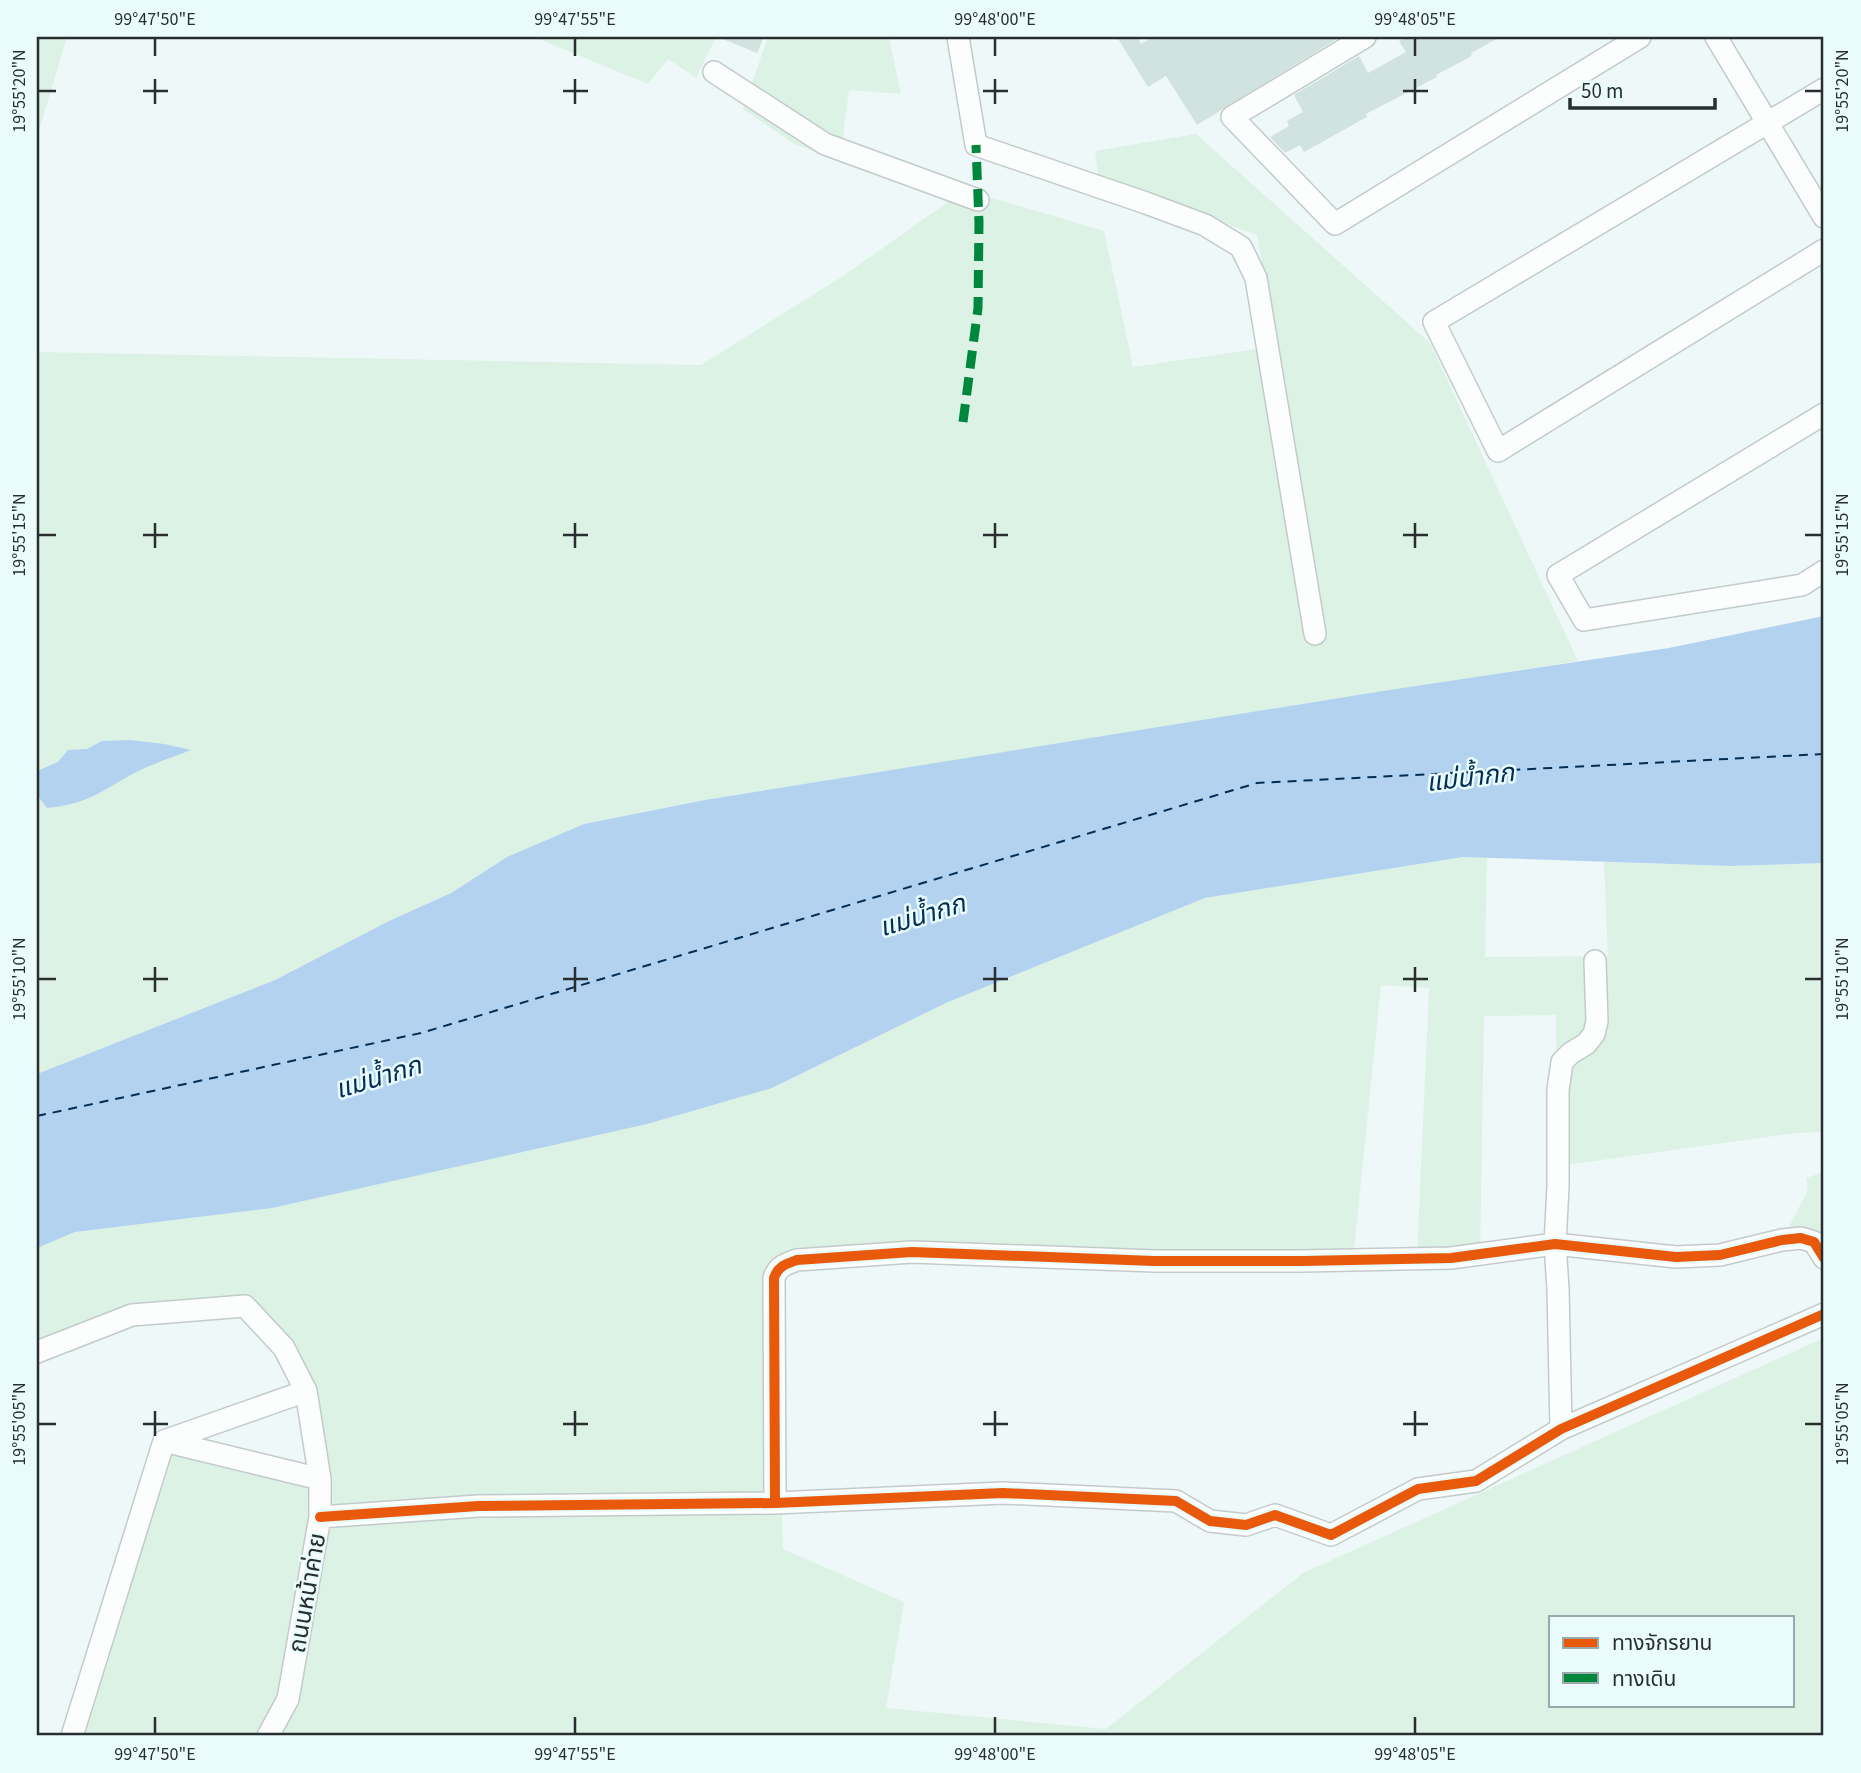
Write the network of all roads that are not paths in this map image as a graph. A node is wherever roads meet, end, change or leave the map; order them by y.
1 (958, 37) edge
2 (1365, 37) edge
3 (1640, 37) edge
4 (1716, 37) edge
5 (714, 72) dead end
6 (1824, 89) edge
7 (1768, 123) junction
8 (978, 200) dead end
9 (1824, 217) edge
10 (1824, 250) edge
11 (1824, 414) edge
12 (1824, 571) edge
13 (1315, 634) dead end
14 (1595, 961) dead end
15 (1555, 1244) junction
16 (1824, 1258) edge
17 (1824, 1314) edge
18 (37, 1352) edge
19 (306, 1391) junction
20 (1561, 1429) junction
21 (164, 1441) junction
22 (320, 1479) junction
23 (775, 1503) junction
24 (320, 1517) junction
25 (72, 1736) edge
26 (268, 1736) edge

1 - 13 street
2 - 3 street
4 - 7 street
5 - 8 street
6 - 7 street
7 - 9 street
7 - 10 street
11 - 12 street
14 - 15 street
15 - 16 street
15 - 20 street
15 - 23 street
17 - 20 street
18 - 19 street, ถนนหน้าค่าย
19 - 21 street
19 - 22 street, ถนนหน้าค่าย
20 - 23 street
21 - 22 street
21 - 25 street
22 - 24 street, ถนนหน้าค่าย
23 - 24 street
24 - 26 street, ถนนหน้าค่าย

